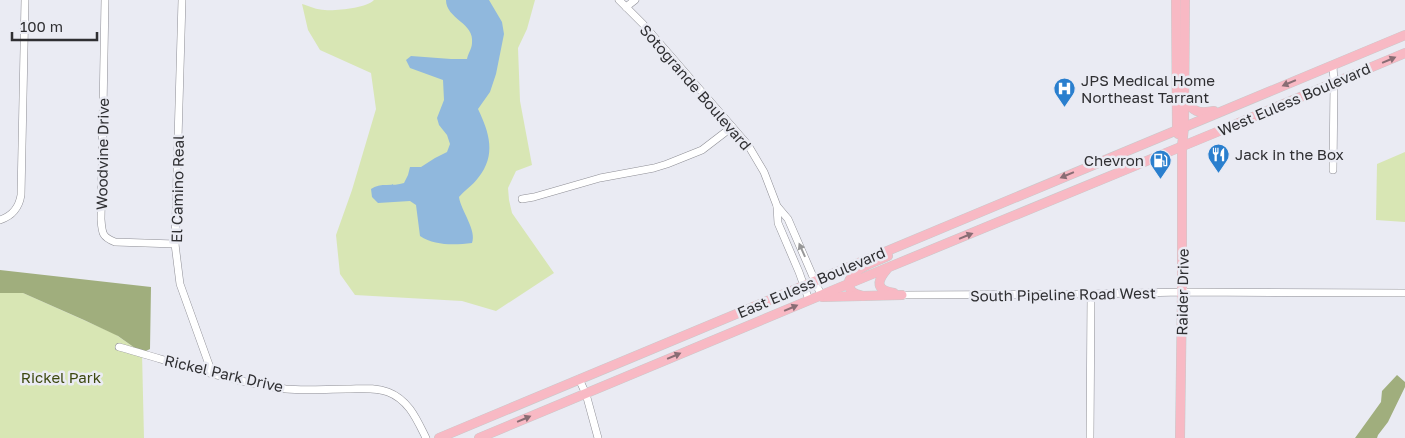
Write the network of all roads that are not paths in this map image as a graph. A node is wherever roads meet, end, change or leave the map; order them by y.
1 (26, 0) edge
2 (105, 0) edge
3 (182, 0) edge
4 (619, 0) edge
5 (634, 0) edge
6 (1176, 0) edge
7 (1185, 0) edge
8 (626, 7) junction
9 (1405, 35) edge
10 (1405, 53) edge
11 (1180, 59) junction
12 (1332, 65) junction
13 (1334, 82) junction
14 (1181, 100) junction
15 (1229, 108) junction
16 (732, 127) junction
17 (1181, 128) junction
18 (1160, 137) junction
19 (1182, 146) junction
20 (1333, 170) dead end
21 (522, 199) dead end
22 (1003, 202) junction
23 (777, 206) junction
24 (1010, 217) junction
25 (0, 220) edge
26 (911, 240) junction
27 (175, 244) junction
28 (887, 268) junction
29 (815, 280) junction
30 (848, 284) junction
31 (804, 285) junction
32 (1182, 292) junction
33 (1405, 293) edge
34 (1092, 294) junction
35 (863, 296) junction
36 (902, 296) junction
37 (816, 297) junction
38 (119, 347) dead end
39 (212, 373) junction
40 (579, 379) junction
41 (586, 394) junction
42 (426, 438) edge
43 (439, 438) edge
44 (479, 438) edge
45 (598, 438) edge
46 (1090, 438) edge
47 (1180, 438) edge

1 - 25 street
2 - 27 street, Woodvine Drive
3 - 27 street, El Camino Real
4 - 8 street, Sotogrande Boulevard
5 - 8 street
6 - 11 main road, Raider Drive
7 - 11 main road, Raider Drive
8 - 16 street, Sotogrande Boulevard
9 - 12 main road, West Euless Boulevard
13 -> 10 main road, West Euless Boulevard
11 - 14 main road, Raider Drive
12 - 13 street
12 -> 15 main road, West Euless Boulevard
13 - 19 main road, West Euless Boulevard
13 - 20 street
14 - 15 main road
14 - 17 main road, Raider Drive
14 - 18 main road
15 - 17 main road, West Euless Boulevard
16 - 21 street
16 - 23 street, Sotogrande Boulevard
17 - 18 main road, East Euless Boulevard
17 - 19 main road, Raider Drive
18 -> 22 main road, East Euless Boulevard
19 - 24 main road, East Euless Boulevard
19 - 32 main road, Raider Drive
22 - 24 main road
22 - 26 main road, East Euless Boulevard
29 -> 23 street, Sotogrande Boulevard
23 - 31 street, Sotogrande Boulevard
28 -> 24 main road, East Euless Boulevard
26 - 29 main road, East Euless Boulevard
26 - 30 main road
27 - 39 street, El Camino Real
28 - 30 main road, East Euless Boulevard
28 - 36 main road
29 - 31 main road, East Euless Boulevard
29 - 37 street, Sotogrande Boulevard
30 - 35 main road
30 - 37 main road, East Euless Boulevard
31 - 37 street, Sotogrande Boulevard
31 - 40 main road, East Euless Boulevard
32 - 33 street, South Pipeline Road West
32 - 34 street, South Pipeline Road West
32 - 47 main road, Raider Drive
34 - 36 street, South Pipeline Road West
34 - 46 street
35 - 36 main road
35 - 37 main road
41 -> 37 main road, East Euless Boulevard
38 - 39 street, Rickel Park Drive
39 - 42 street, Rickel Park Drive
40 - 41 street
40 - 43 main road, East Euless Boulevard
44 -> 41 main road, East Euless Boulevard
41 - 45 street

